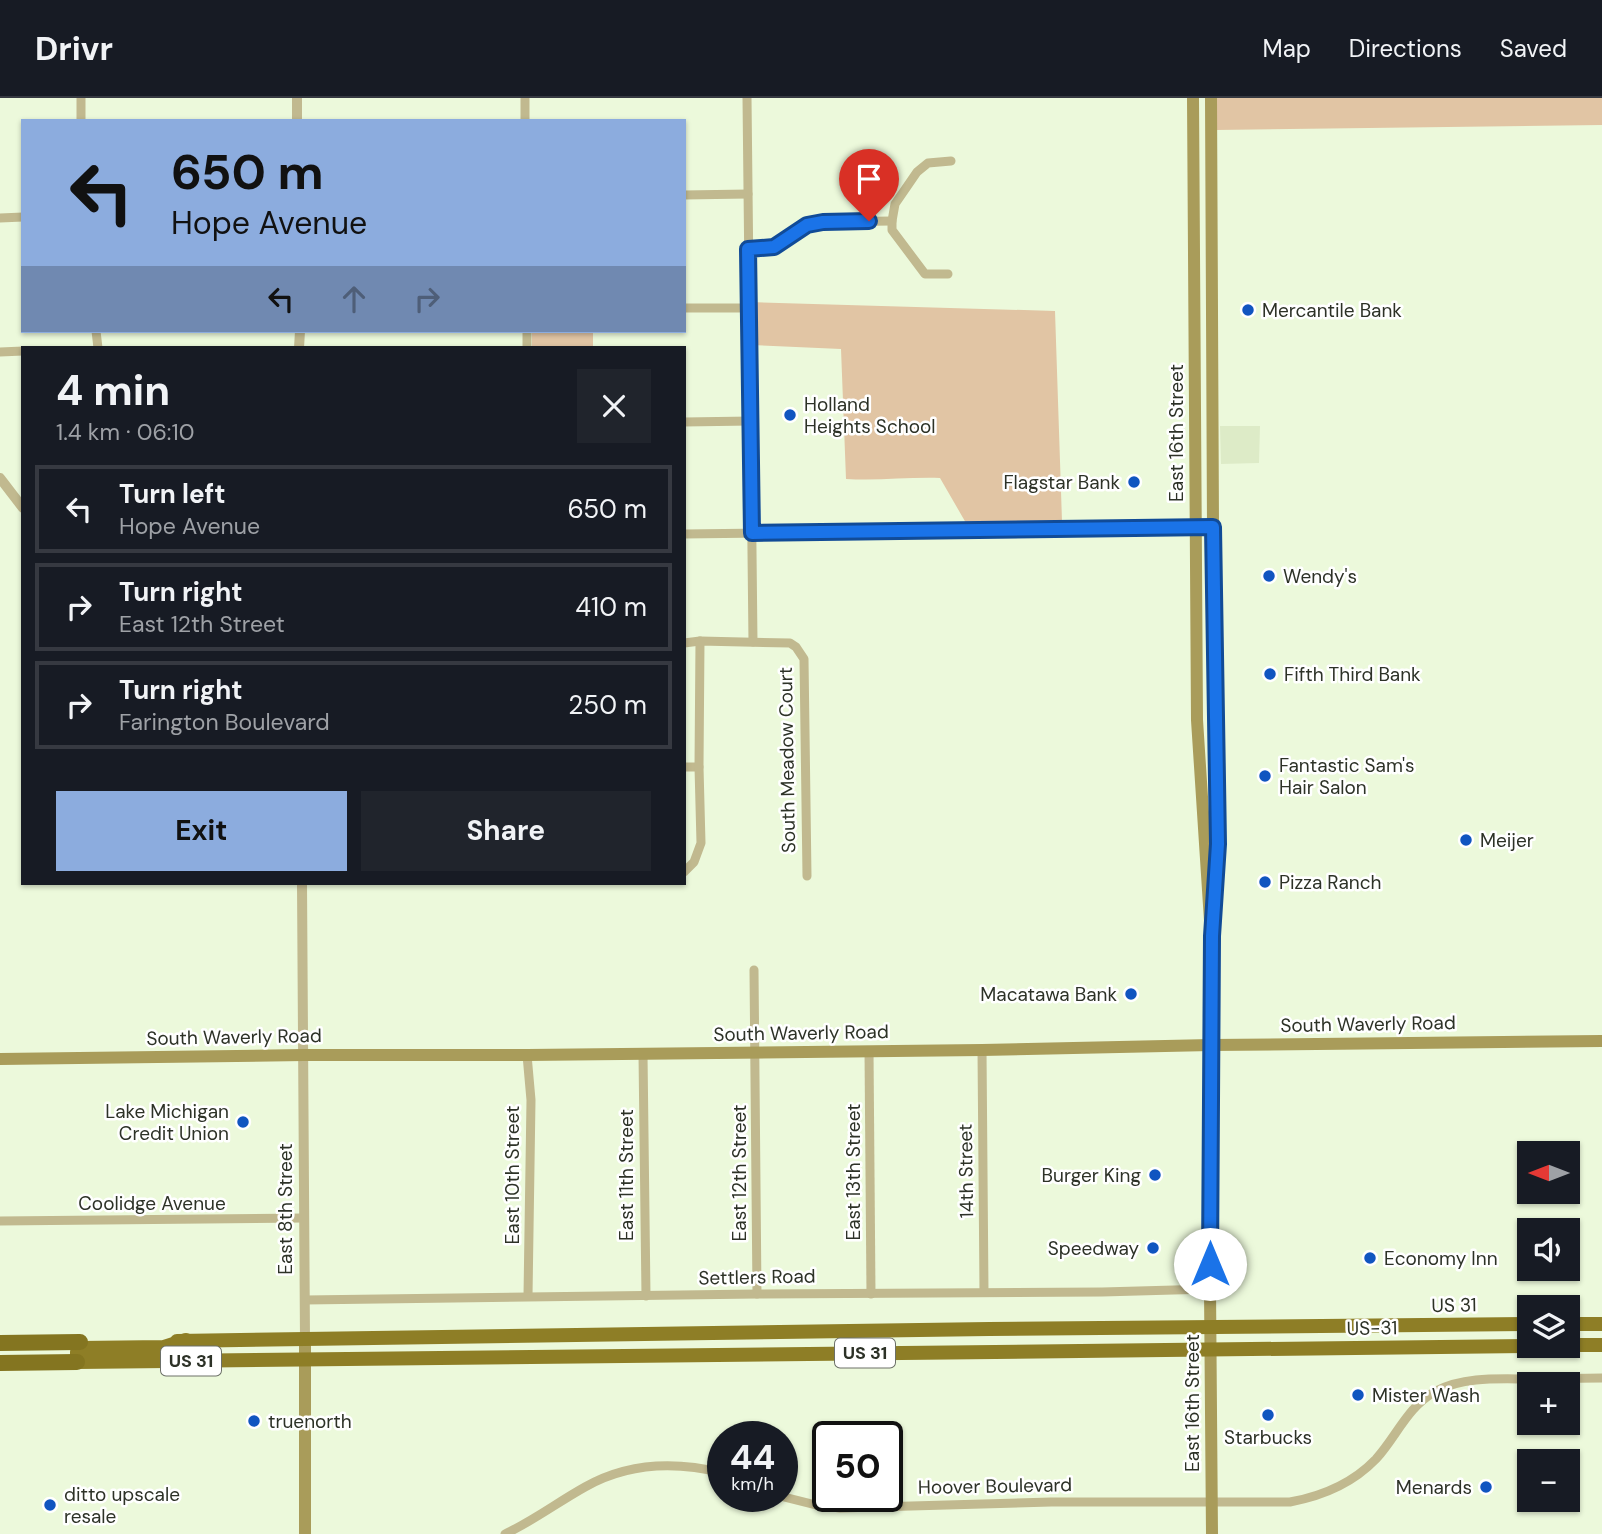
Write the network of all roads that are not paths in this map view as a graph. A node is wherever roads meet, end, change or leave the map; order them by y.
1 (80, 98) edge
2 (297, 98) edge
3 (525, 98) edge
4 (747, 98) edge
5 (1193, 98) edge
6 (1211, 98) edge
7 (81, 119) edge
8 (297, 119) edge
9 (525, 119) edge
10 (951, 162) dead end
11 (748, 194) junction
12 (686, 195) edge
13 (21, 217) edge
14 (0, 218) edge
15 (891, 221) junction
16 (748, 249) junction
17 (947, 274) dead end
18 (686, 308) edge
19 (749, 308) junction
20 (21, 351) edge
21 (0, 352) edge
22 (751, 421) junction
23 (686, 422) edge
24 (0, 478) edge
25 (21, 505) edge
26 (1213, 527) junction
27 (1195, 528) junction
28 (752, 533) junction
29 (686, 534) edge
30 (700, 641) junction
31 (754, 642) junction
32 (686, 643) edge
33 (699, 766) junction
34 (686, 767) edge
35 (686, 870) edge
36 (807, 876) dead end
37 (302, 885) edge
38 (1212, 936) junction
39 (754, 970) dead end
40 (1602, 1041) edge
41 (1211, 1045) junction
42 (982, 1050) junction
43 (869, 1051) junction
44 (755, 1052) junction
45 (643, 1054) junction
46 (304, 1055) junction
47 (527, 1055) junction
48 (0, 1059) edge
49 (304, 1218) junction
50 (0, 1221) edge
51 (1210, 1289) junction
52 (985, 1292) junction
53 (757, 1294) junction
54 (871, 1294) junction
55 (528, 1296) junction
56 (646, 1296) junction
57 (304, 1300) junction
58 (1517, 1324) edge
59 (1580, 1324) edge
60 (1602, 1324) edge
61 (1451, 1325) junction
62 (1211, 1328) junction
63 (989, 1329) junction
64 (531, 1336) junction
65 (186, 1340) junction
66 (305, 1340) junction
67 (80, 1342) joint
68 (0, 1343) edge
69 (1580, 1345) edge
70 (1602, 1345) edge
71 (1517, 1346) edge
72 (1437, 1347) junction
73 (1211, 1349) junction
74 (989, 1352) junction
75 (520, 1357) junction
76 (305, 1360) junction
77 (77, 1362) junction
78 (0, 1363) edge
79 (1602, 1378) edge
80 (707, 1469) edge
81 (798, 1500) edge
82 (1212, 1502) junction
83 (305, 1534) edge
84 (505, 1534) edge
85 (1212, 1534) edge

1 - 7 street
2 - 8 street
3 - 9 street
4 - 11 street
5 - 27 main road, East 16th Street
6 - 26 main road, East 16th Street
10 - 15 street
11 - 12 street
11 - 16 street
13 - 14 street
15 - 16 street
15 - 17 street
16 - 19 street
18 - 19 street
19 - 22 street
20 - 21 street
22 - 23 street
22 - 28 street
24 - 25 street
26 - 27 street
26 - 38 main road, East 16th Street
27 - 28 street
27 - 38 main road, East 16th Street
28 - 29 street
28 - 31 street
30 - 31 street, South Meadow Court
30 - 32 street, South Meadow Court
30 - 33 street
31 - 36 street, South Meadow Court
33 - 34 street
33 - 35 street
37 - 46 street, East 8th Street
38 - 41 main road, East 16th Street
39 - 44 street, East 12th Street
40 - 41 main road, South Waverly Road
41 - 42 main road, South Waverly Road
41 - 51 main road, East 16th Street
42 - 43 main road, South Waverly Road
42 - 52 street, 14th Street
43 - 44 main road, South Waverly Road
43 - 54 street, East 13th Street
44 - 45 main road, South Waverly Road
44 - 53 street, East 12th Street
45 - 47 main road, South Waverly Road
45 - 56 street, East 11th Street
46 - 47 main road, South Waverly Road
46 - 48 main road, South Waverly Road
46 - 49 street, East 8th Street
47 - 55 street, East 10th Street
49 - 50 street, Coolidge Avenue
49 - 57 street, East 8th Street
51 - 52 street, Settlers Road
51 - 62 main road, East 16th Street
52 - 54 street, Settlers Road
53 - 54 street, Settlers Road
53 - 56 street, Settlers Road
55 - 56 street, Settlers Road
55 - 57 street, Settlers Road
57 - 66 street, East 8th Street
58 - 61 highway, US 31 / US 31
59 - 60 highway
61 - 62 highway, US 31 / US 31
61 - 72 highway
62 - 63 highway, US 31
62 - 73 main road, East 16th Street
63 - 64 highway, US 31
63 - 74 highway
64 - 66 highway, US 31
64 - 75 highway
65 - 66 highway, US 31
65 - 67 highway, US 31
65 - 77 highway
66 - 76 main road, East 8th Street
67 - 68 highway, US 31
69 - 70 highway
71 - 72 highway, US-31 / US 31
72 - 73 highway, US-31 / US 31
73 - 74 highway, US 31
73 - 82 main road, East 16th Street
74 - 75 highway, US 31
75 - 76 highway, US 31
76 - 77 highway, US 31
76 - 83 main road, East 8th Street
77 - 78 highway, US 31
79 - 82 street, Hoover Boulevard
80 - 84 street
81 - 82 street, Hoover Boulevard
82 - 85 main road, East 16th Street

